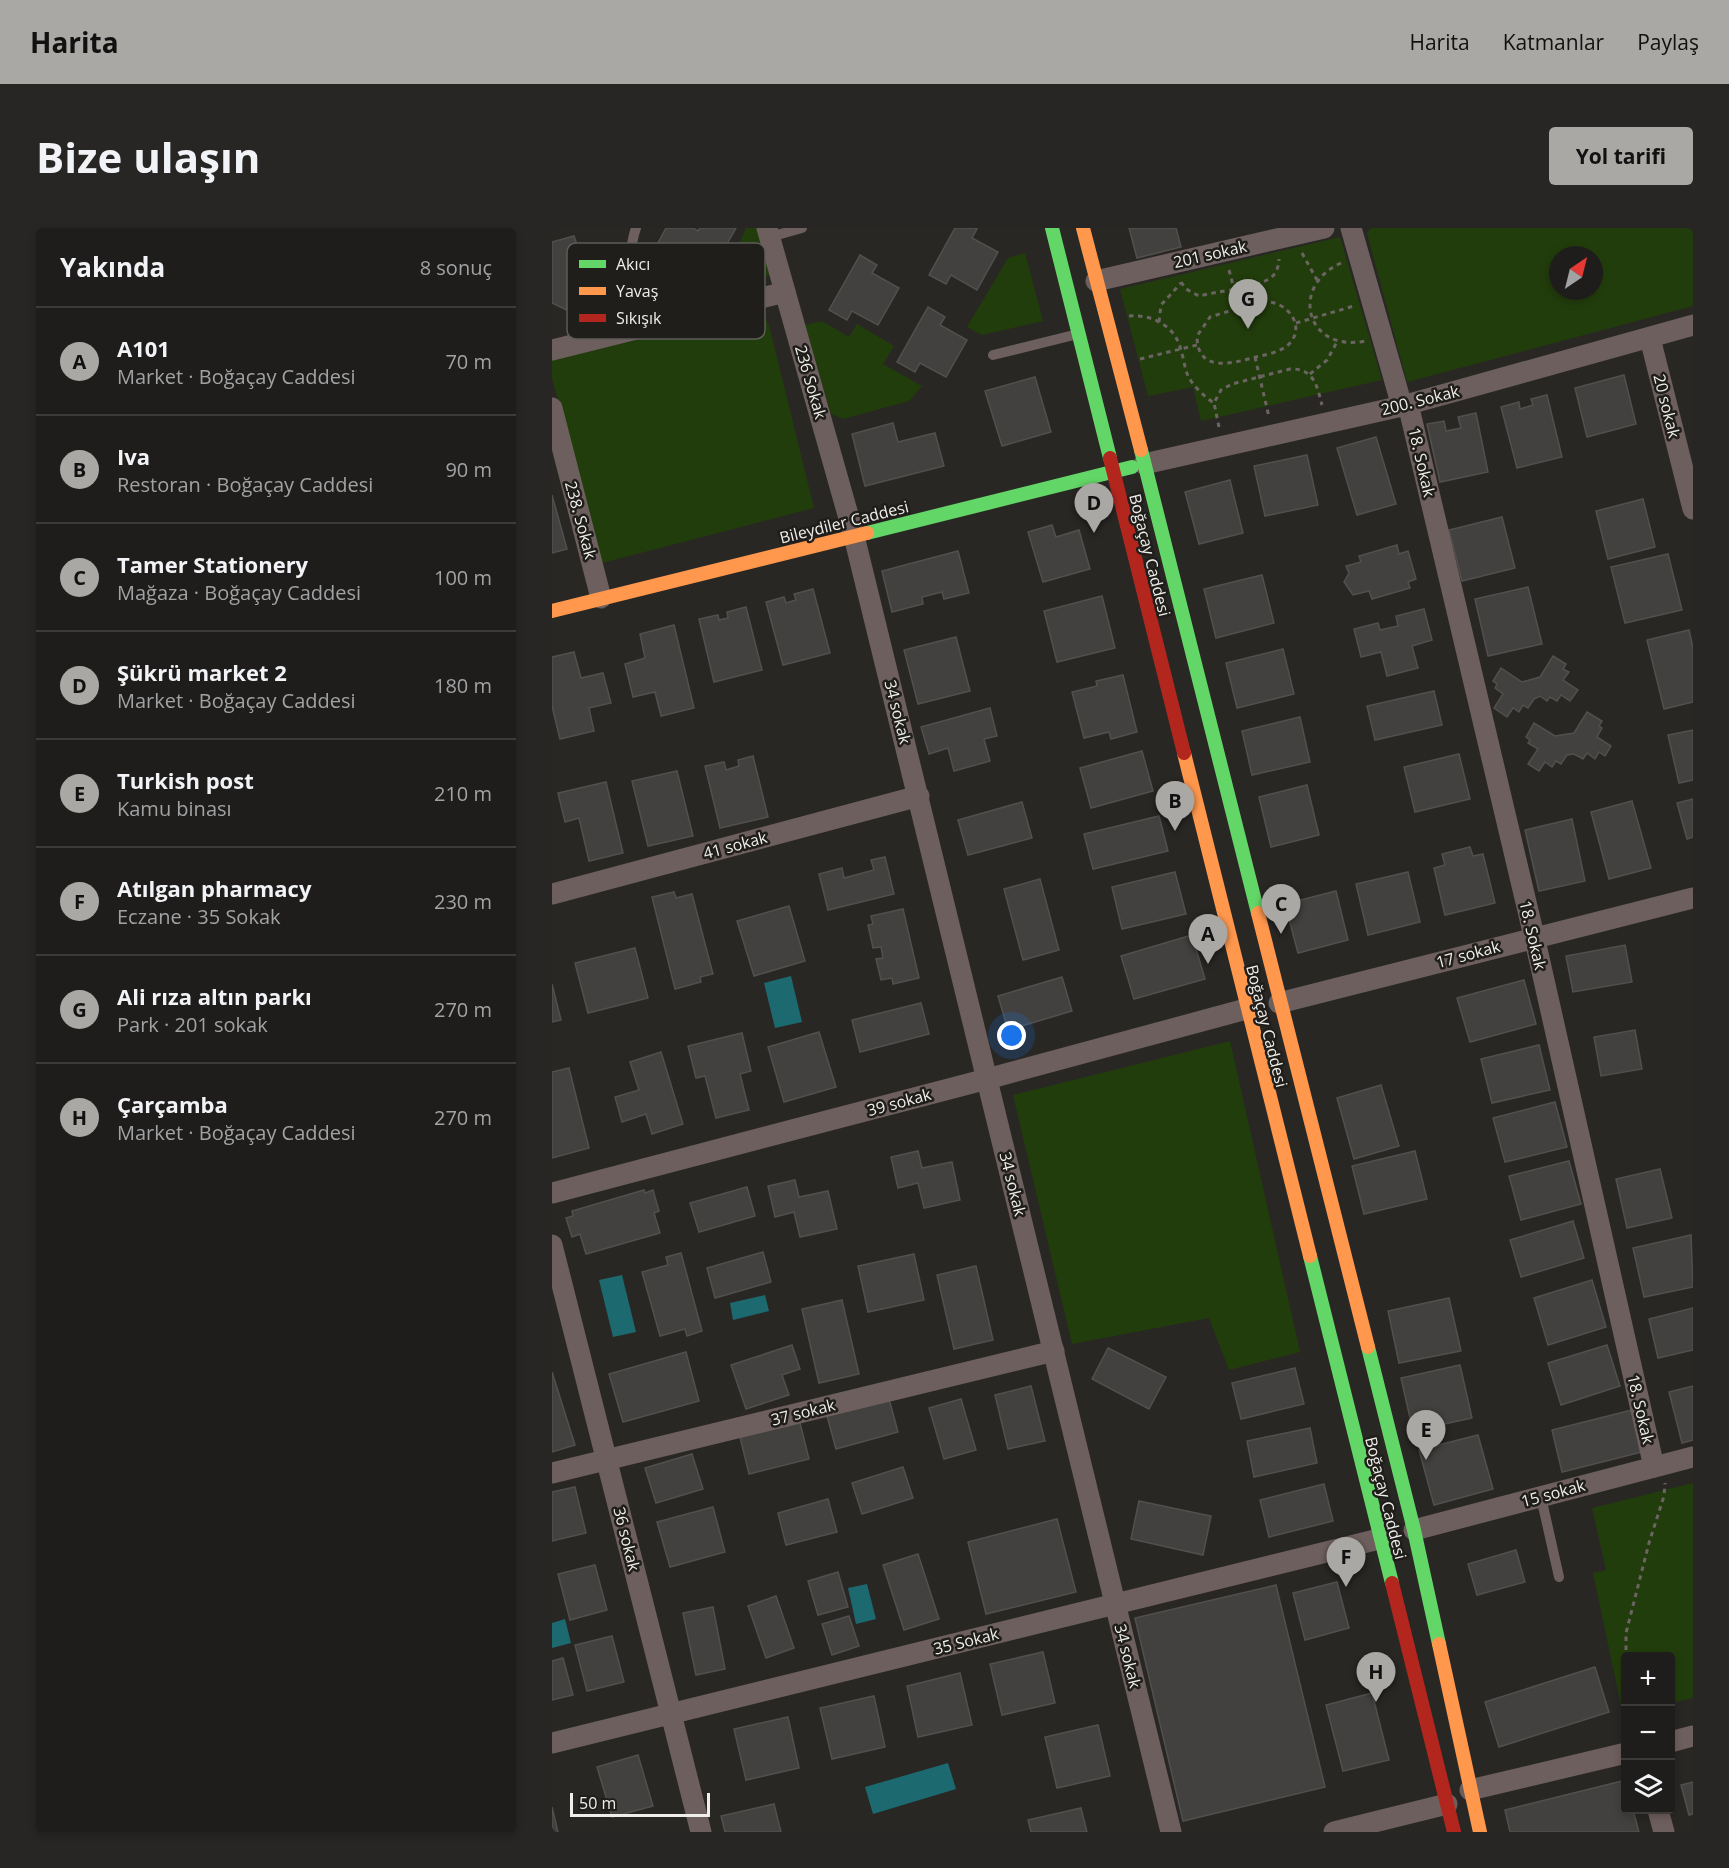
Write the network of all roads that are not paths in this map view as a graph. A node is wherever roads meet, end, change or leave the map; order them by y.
1 (636, 228) edge
2 (802, 228) edge
3 (1052, 228) edge
4 (1083, 228) edge
5 (1324, 228) edge
6 (1351, 228) edge
7 (769, 232) edge
8 (632, 243) edge
9 (1096, 280) junction
10 (785, 292) junction
11 (765, 297) edge
12 (1693, 325) edge
13 (1078, 334) junction
14 (596, 339) edge
15 (1650, 339) junction
16 (552, 350) edge
17 (993, 355) dead end
18 (1405, 405) junction
19 (552, 408) edge
20 (1144, 464) junction
21 (1114, 472) junction
22 (1693, 509) edge
23 (854, 536) junction
24 (601, 598) junction
25 (552, 610) edge
26 (919, 796) junction
27 (552, 894) edge
28 (1693, 897) edge
29 (1534, 936) junction
30 (1279, 1003) junction
31 (1246, 1009) junction
32 (987, 1079) junction
33 (552, 1193) edge
34 (552, 1245) edge
35 (1054, 1351) junction
36 (1693, 1457) edge
37 (607, 1460) junction
38 (552, 1473) edge
39 (1660, 1475) junction
40 (1541, 1497) junction
41 (1414, 1530) junction
42 (1379, 1539) junction
43 (1559, 1576) dead end
44 (1115, 1604) junction
45 (671, 1713) junction
46 (1693, 1736) edge
47 (1675, 1741) edge
48 (552, 1743) edge
49 (1621, 1754) edge
50 (1470, 1790) junction
51 (1447, 1804) junction
52 (1659, 1814) edge
53 (701, 1832) edge
54 (1171, 1832) edge
55 (1334, 1832) edge
56 (1454, 1832) edge
57 (1480, 1832) edge
58 (1664, 1832) edge

1 - 8 lane
2 - 7 lane
3 - 13 main road, Boğaçay Caddesi
4 - 9 main road, Boğaçay Caddesi
5 - 9 street, 201 sokak
6 - 18 street
7 - 10 street, 236 Sokak
9 - 20 main road, Boğaçay Caddesi
10 - 11 street
10 - 23 street, 236 Sokak
12 - 15 street, 200. Sokak
13 - 17 lane
13 - 21 main road, Boğaçay Caddesi
14 - 16 street
15 - 18 street, 200. Sokak
15 - 22 street, 20 sokak
18 - 20 street, 200. Sokak
18 - 29 street, 18. Sokak
19 - 24 street, 238. Sokak
20 - 21 main road, Bileydiler Caddesi
20 - 30 main road, Boğaçay Caddesi
21 - 23 main road, Bileydiler Caddesi
21 - 31 main road, Boğaçay Caddesi
23 - 24 main road, Bileydiler Caddesi
23 - 26 street, 34 sokak
24 - 25 main road, Bileydiler Caddesi
26 - 27 street, 41 sokak
26 - 32 street, 34 sokak
28 - 29 street, 17 sokak
29 - 30 street, 17 sokak
29 - 39 street, 18. Sokak
30 - 41 main road, Boğaçay Caddesi
31 - 32 street, 39 sokak
31 - 42 main road, Boğaçay Caddesi
32 - 33 street, 39 sokak
32 - 35 street, 34 sokak
34 - 37 street, 36 sokak
35 - 37 street, 37 sokak
35 - 44 street, 34 sokak
36 - 39 street, 15 sokak
37 - 38 street, 37 sokak
37 - 45 street, 36 sokak
39 - 40 street, 15 sokak
40 - 41 street, 15 sokak
40 - 43 lane
41 - 50 main road, Boğaçay Caddesi
42 - 44 street, 35 Sokak
42 - 51 main road, Boğaçay Caddesi
44 - 45 street, 35 Sokak
44 - 54 street, 34 sokak
45 - 48 street, 35 Sokak
45 - 53 street, 36 sokak
46 - 47 street
49 - 50 street
50 - 57 main road, Boğaçay Caddesi
51 - 55 street
51 - 56 main road, Boğaçay Caddesi
52 - 58 street

